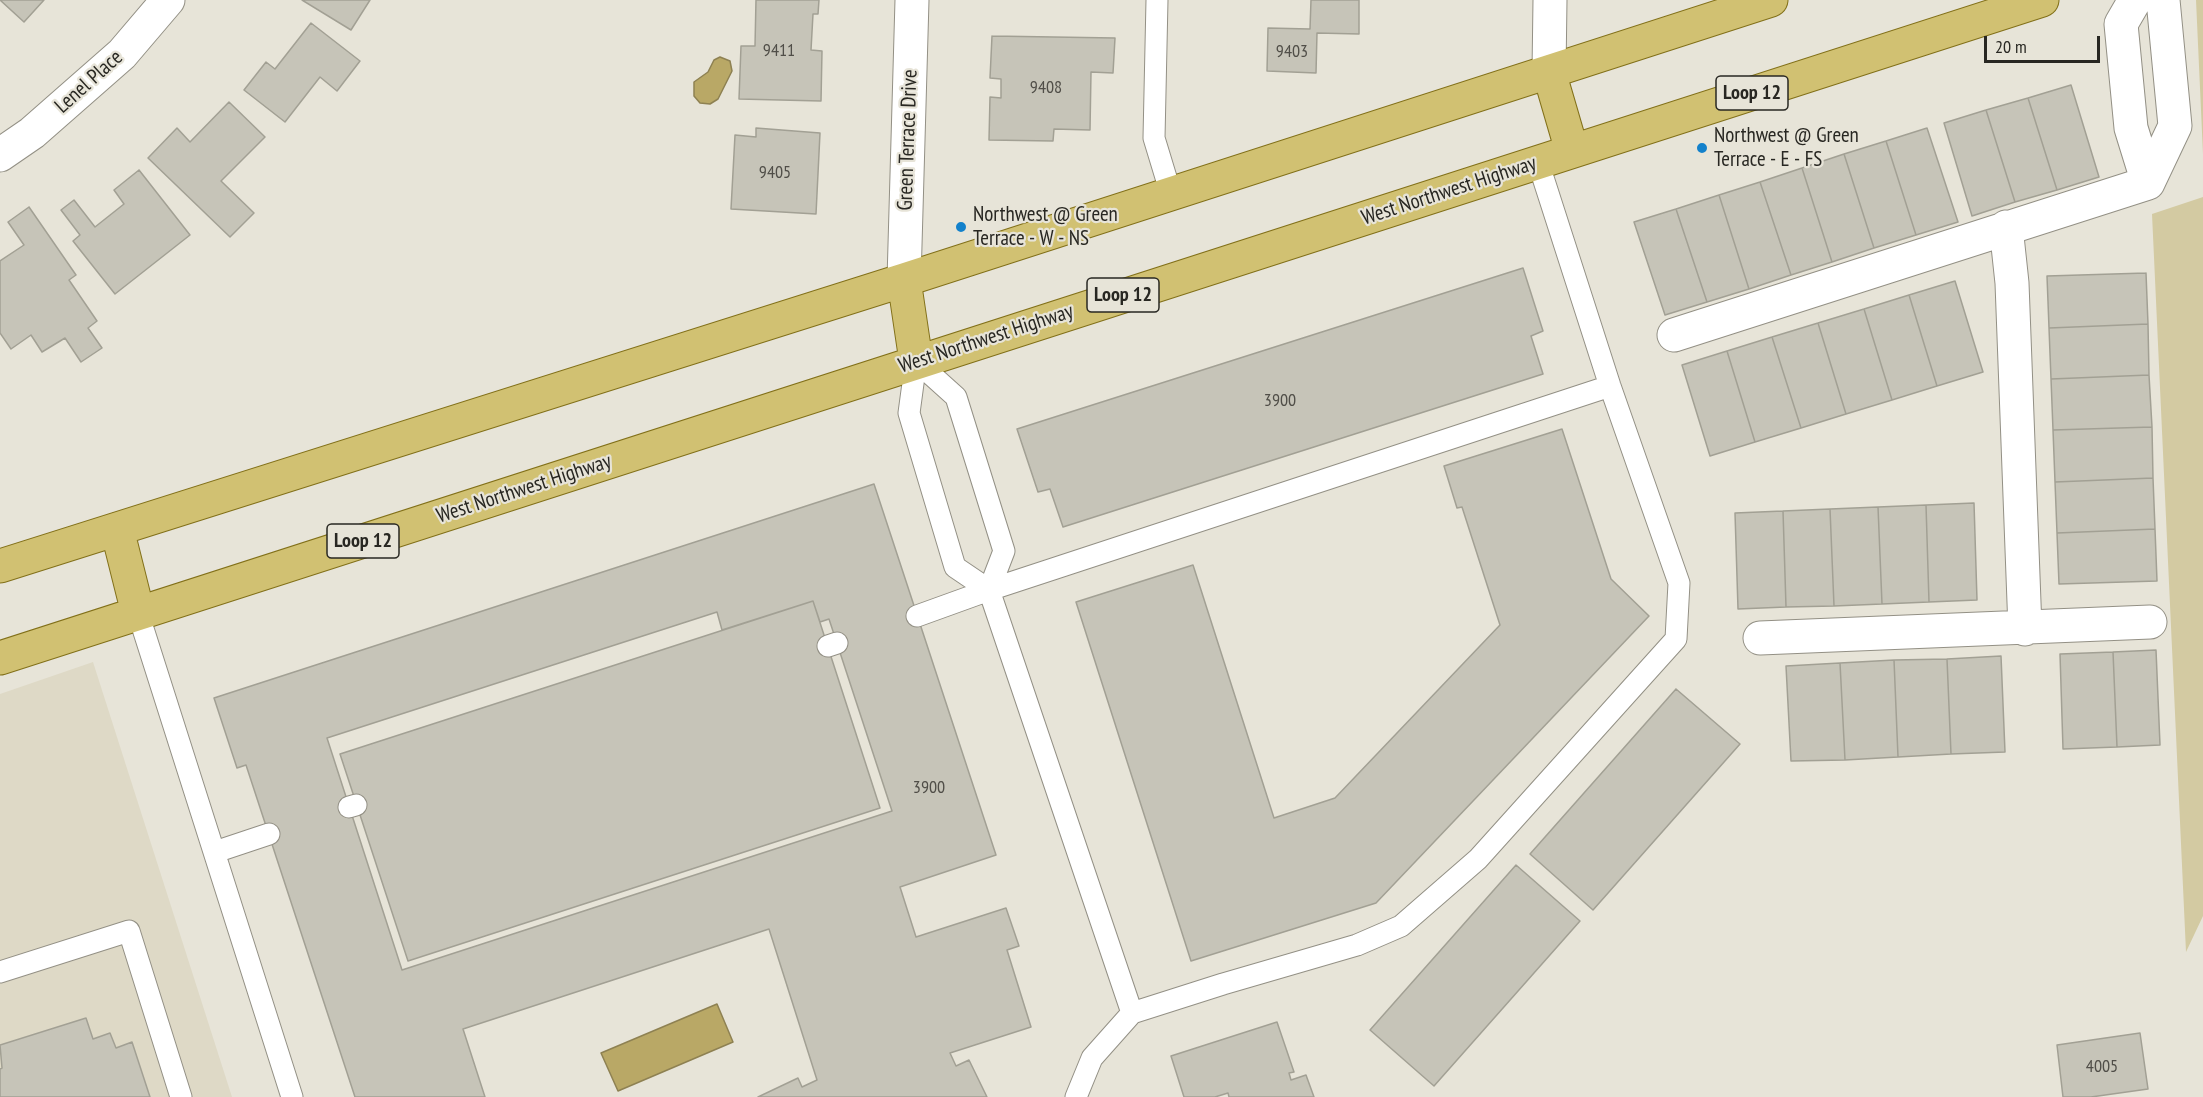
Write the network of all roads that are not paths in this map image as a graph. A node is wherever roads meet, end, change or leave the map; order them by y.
1 (168, 0) edge
2 (912, 0) edge
3 (1157, 0) edge
4 (1550, 0) edge
5 (1771, 0) edge
6 (2042, 0) edge
7 (2135, 0) edge
8 (2163, 0) edge
9 (1549, 72) junction
10 (2173, 101) junction
11 (2128, 106) junction
12 (1572, 151) junction
13 (0, 155) edge
14 (1538, 162) junction
15 (2148, 183) junction
16 (1171, 194) junction
17 (2006, 227) junction
18 (904, 280) junction
19 (1674, 335) dead end
20 (916, 362) junction
21 (1610, 386) junction
22 (117, 530) junction
23 (0, 566) edge
24 (989, 590) junction
25 (138, 613) junction
26 (917, 616) dead end
27 (2150, 622) dead end
28 (2025, 628) junction
29 (1760, 638) dead end
30 (0, 658) edge
31 (269, 834) dead end
32 (215, 852) junction
33 (0, 972) edge
34 (1132, 1012) junction
35 (181, 1097) edge
36 (292, 1097) edge
37 (1076, 1097) edge

1 - 13 street, Lenel Place
2 - 18 street, Green Terrace Drive
3 - 16 lane
4 - 9 street
5 - 9 main road
6 - 12 main road, West Northwest Highway / Loop 12
7 - 11 street
8 - 10 street
9 - 12 main road
9 - 16 main road
10 - 11 street
10 - 15 street
11 - 15 street
12 - 14 main road, West Northwest Highway / Loop 12
14 - 20 main road, West Northwest Highway / Loop 12
14 - 21 lane
15 - 17 street
16 - 18 main road
17 - 19 street
17 - 28 street
18 - 20 main road
18 - 22 main road
20 - 24 lane
20 - 24 lane
20 - 25 main road, West Northwest Highway / Loop 12
21 - 24 lane
21 - 34 lane
22 - 23 main road
22 - 25 main road
24 - 26 lane
24 - 34 lane
25 - 30 main road, West Northwest Highway / Loop 12
25 - 32 lane
27 - 28 street
28 - 29 street
31 - 32 lane
32 - 36 lane
33 - 35 lane
34 - 37 lane

